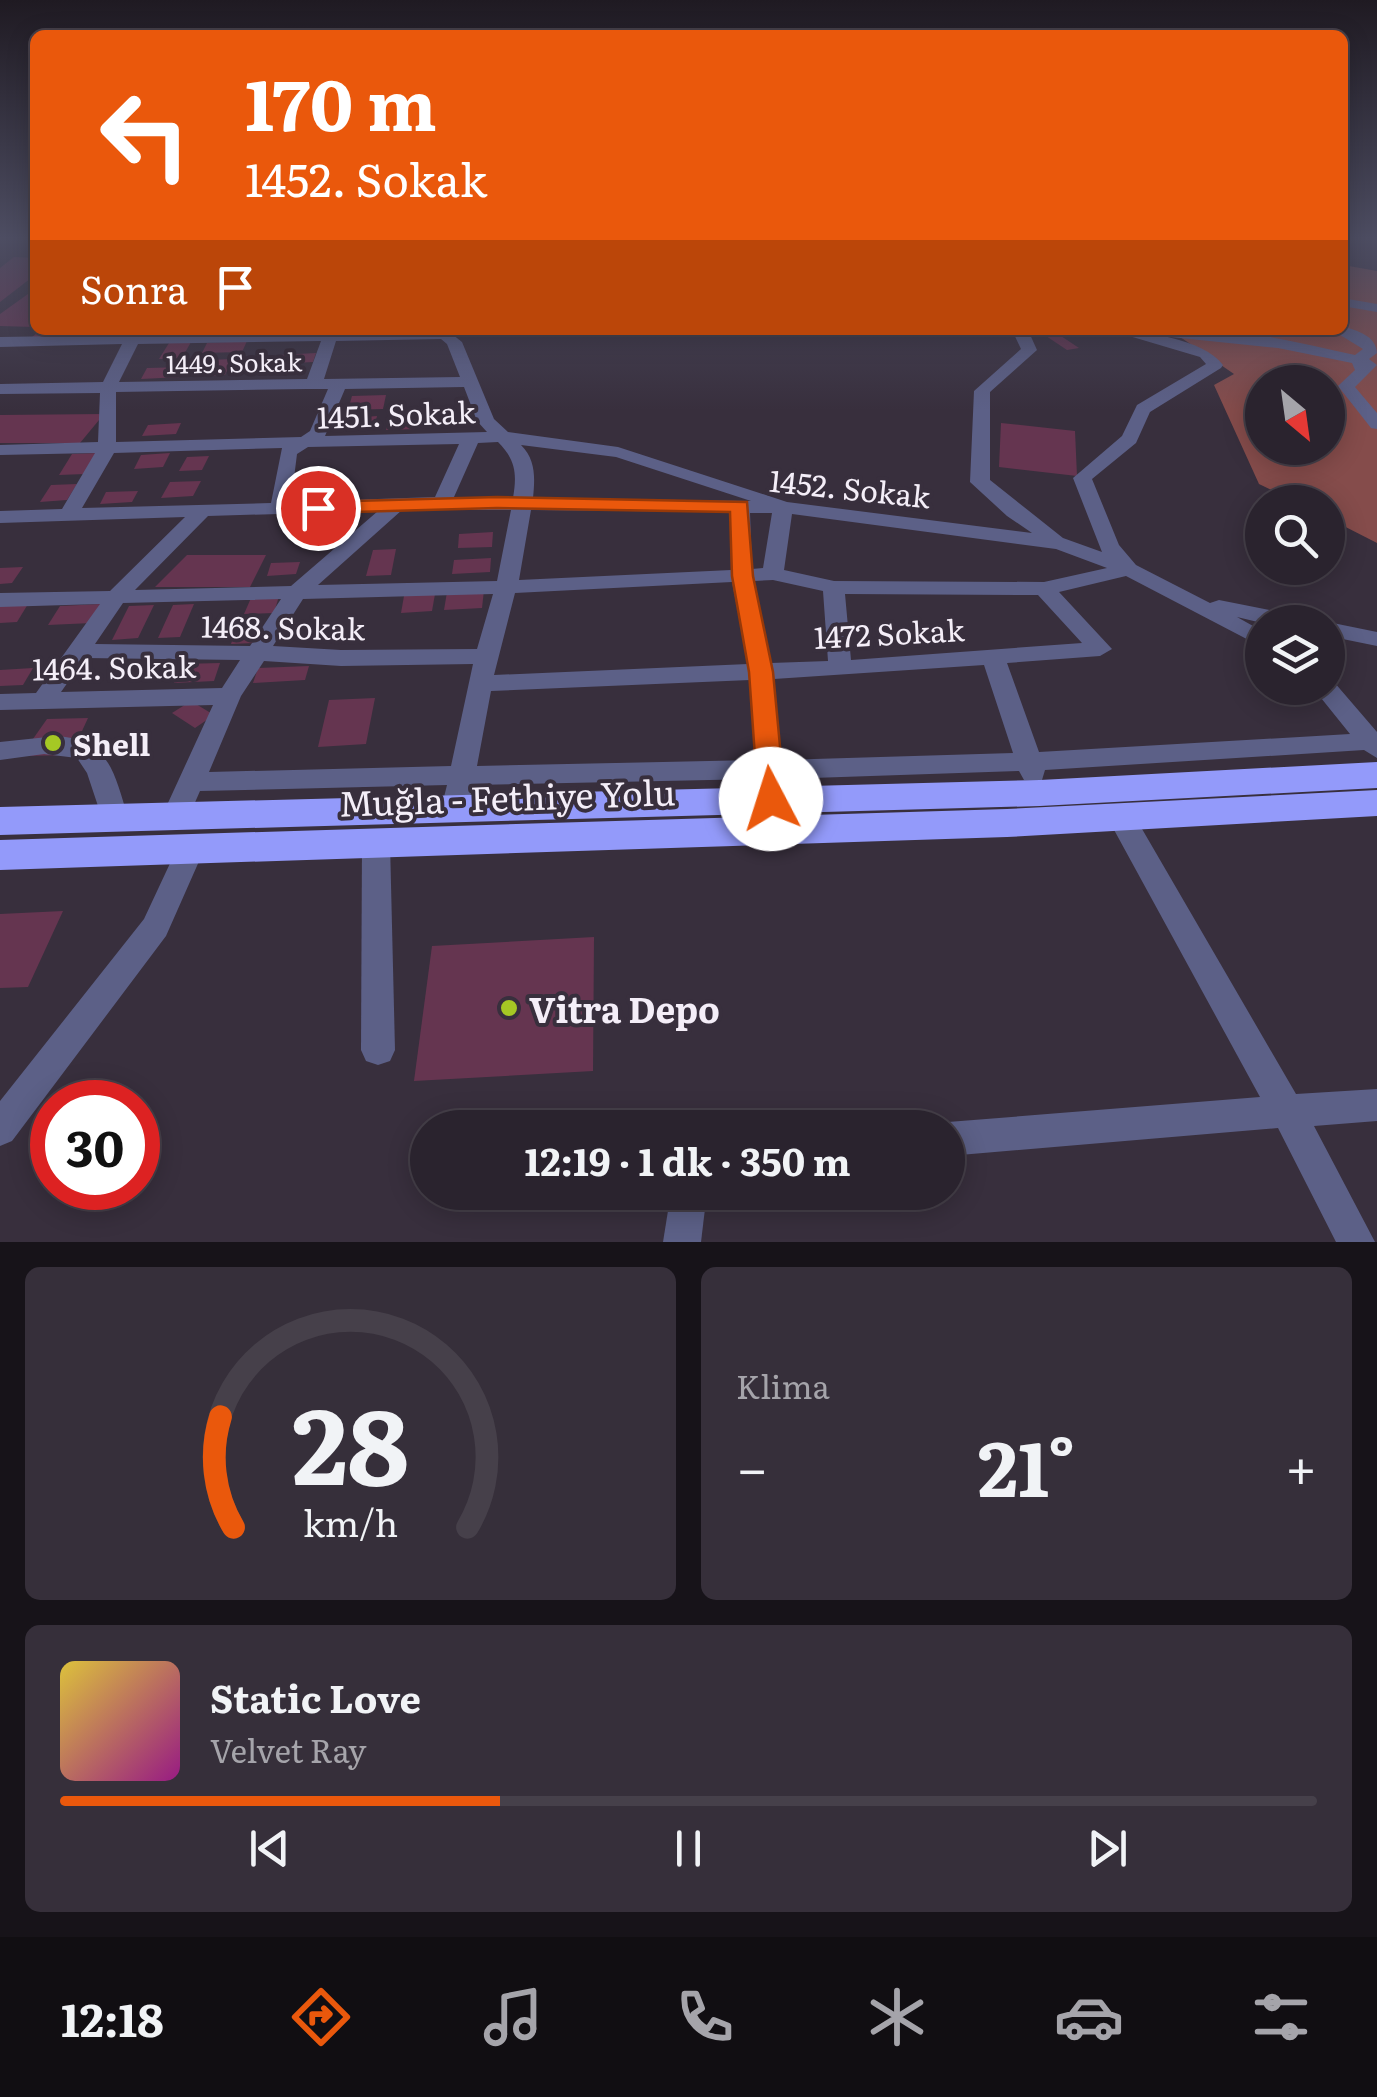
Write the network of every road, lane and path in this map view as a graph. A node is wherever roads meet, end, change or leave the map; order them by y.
1 (1348, 303) edge
2 (1377, 308) edge
3 (1348, 333) edge
4 (388, 335) edge
5 (446, 335) edge
6 (1022, 335) edge
7 (1153, 335) edge
8 (1181, 335) edge
9 (330, 336) junction
10 (132, 340) junction
11 (0, 342) edge
12 (1358, 360) junction
13 (1377, 368) edge
14 (469, 382) junction
15 (314, 386) junction
16 (338, 386) junction
17 (108, 388) junction
18 (0, 389) edge
19 (1377, 424) edge
20 (503, 437) junction
21 (470, 440) junction
22 (302, 443) junction
23 (107, 448) junction
24 (0, 450) edge
25 (524, 502) junction
26 (442, 503) junction
27 (395, 506) junction
28 (740, 506) junction
29 (280, 508) junction
30 (783, 508) junction
31 (201, 512) junction
32 (68, 514) junction
33 (0, 516) edge
34 (1060, 542) junction
35 (1130, 569) junction
36 (773, 574) junction
37 (742, 576) junction
38 (834, 586) junction
39 (506, 588) junction
40 (1044, 590) junction
41 (296, 592) junction
42 (116, 597) junction
43 (0, 600) edge
44 (1200, 603) junction
45 (1245, 612) edge
46 (1245, 630) edge
47 (1345, 633) edge
48 (1377, 640) edge
49 (79, 650) junction
50 (252, 656) junction
51 (486, 656) junction
52 (993, 658) junction
53 (840, 668) junction
54 (761, 672) junction
55 (482, 683) junction
56 (229, 696) junction
57 (44, 699) junction
58 (0, 702) edge
59 (1337, 705) edge
60 (0, 751) edge
61 (1375, 756) edge
62 (462, 773) junction
63 (1035, 778) junction
64 (192, 782) junction
65 (770, 784) junction
66 (1377, 803) edge
67 (455, 809) junction
68 (176, 816) junction
69 (114, 817) junction
70 (1121, 817) junction
71 (0, 821) edge
72 (376, 843) junction
73 (190, 850) junction
74 (0, 856) edge
75 (378, 1050) dead end
76 (1377, 1105) edge
77 (1287, 1111) junction
78 (0, 1129) edge
79 (965, 1138) edge
80 (686, 1210) edge
81 (682, 1242) edge
82 (1356, 1242) edge

1 - 2 street
3 - 12 street
4 - 9 street
5 - 14 street
6 - 34 street
7 - 35 street
8 - 12 street
9 - 10 street
9 - 15 street
10 - 11 street
10 - 17 street
12 - 13 street
12 - 19 street
14 - 16 street, 1449. Sokak
14 - 20 street
15 - 16 street, 1449. Sokak
15 - 17 street, 1449. Sokak
16 - 22 street
17 - 18 street, 1449. Sokak
17 - 23 street
20 - 21 street, 1451. Sokak
20 - 25 street
20 - 30 street, 1451. Sokak
21 - 22 street, 1451. Sokak
21 - 26 street
22 - 23 street, 1451. Sokak
22 - 29 street
23 - 24 street, 1451. Sokak
23 - 32 street
25 - 26 street, 1452. Sokak
25 - 28 street, 1452. Sokak
25 - 39 street
26 - 27 street, 1452. Sokak
27 - 29 street, 1452. Sokak
27 - 41 street
28 - 30 street, 1452. Sokak
28 - 37 street
29 - 31 street, 1452. Sokak
30 - 34 street, 1452. Sokak
30 - 36 street
31 - 32 street, 1452. Sokak
31 - 42 street
32 - 33 street, 1452. Sokak
34 - 35 street, 1452. Sokak
35 - 40 street
35 - 44 street, 1452. Sokak
36 - 37 street
36 - 38 street
37 - 39 street
37 - 54 street
38 - 40 street
38 - 53 street
39 - 41 street
39 - 51 street
40 - 52 street, 1472 Sokak
41 - 42 street
41 - 50 street
42 - 43 street
42 - 49 street
44 - 45 street
44 - 46 street
47 - 48 street
49 - 50 street, 1468. Sokak
49 - 57 street
50 - 51 street, 1468. Sokak
50 - 56 street
51 - 55 street
52 - 53 street, 1472 Sokak
52 - 63 street
53 - 54 street, 1472 Sokak
54 - 55 street, 1472 Sokak
54 - 65 street
55 - 62 street
56 - 57 street, 1464. Sokak
56 - 64 street
57 - 58 street, 1464. Sokak
59 - 61 street
60 - 69 street
61 - 63 highway, Muğla - Fethiye Yolu
62 - 64 street
62 - 65 street
62 - 67 street
63 - 65 highway, Muğla - Fethiye Yolu
64 - 68 street
65 - 67 highway, Muğla - Fethiye Yolu
66 - 70 highway, Muğla - Fethiye Yolu
67 - 68 highway, Muğla - Fethiye Yolu
68 - 69 highway, Muğla - Fethiye Yolu
69 - 71 highway, Muğla - Fethiye Yolu
70 - 72 highway, Muğla - Fethiye Yolu
70 - 77 street
72 - 73 highway, Muğla - Fethiye Yolu
72 - 75 street
73 - 74 highway, Muğla - Fethiye Yolu
73 - 78 street
76 - 77 street
77 - 79 street
77 - 82 street
80 - 81 street

